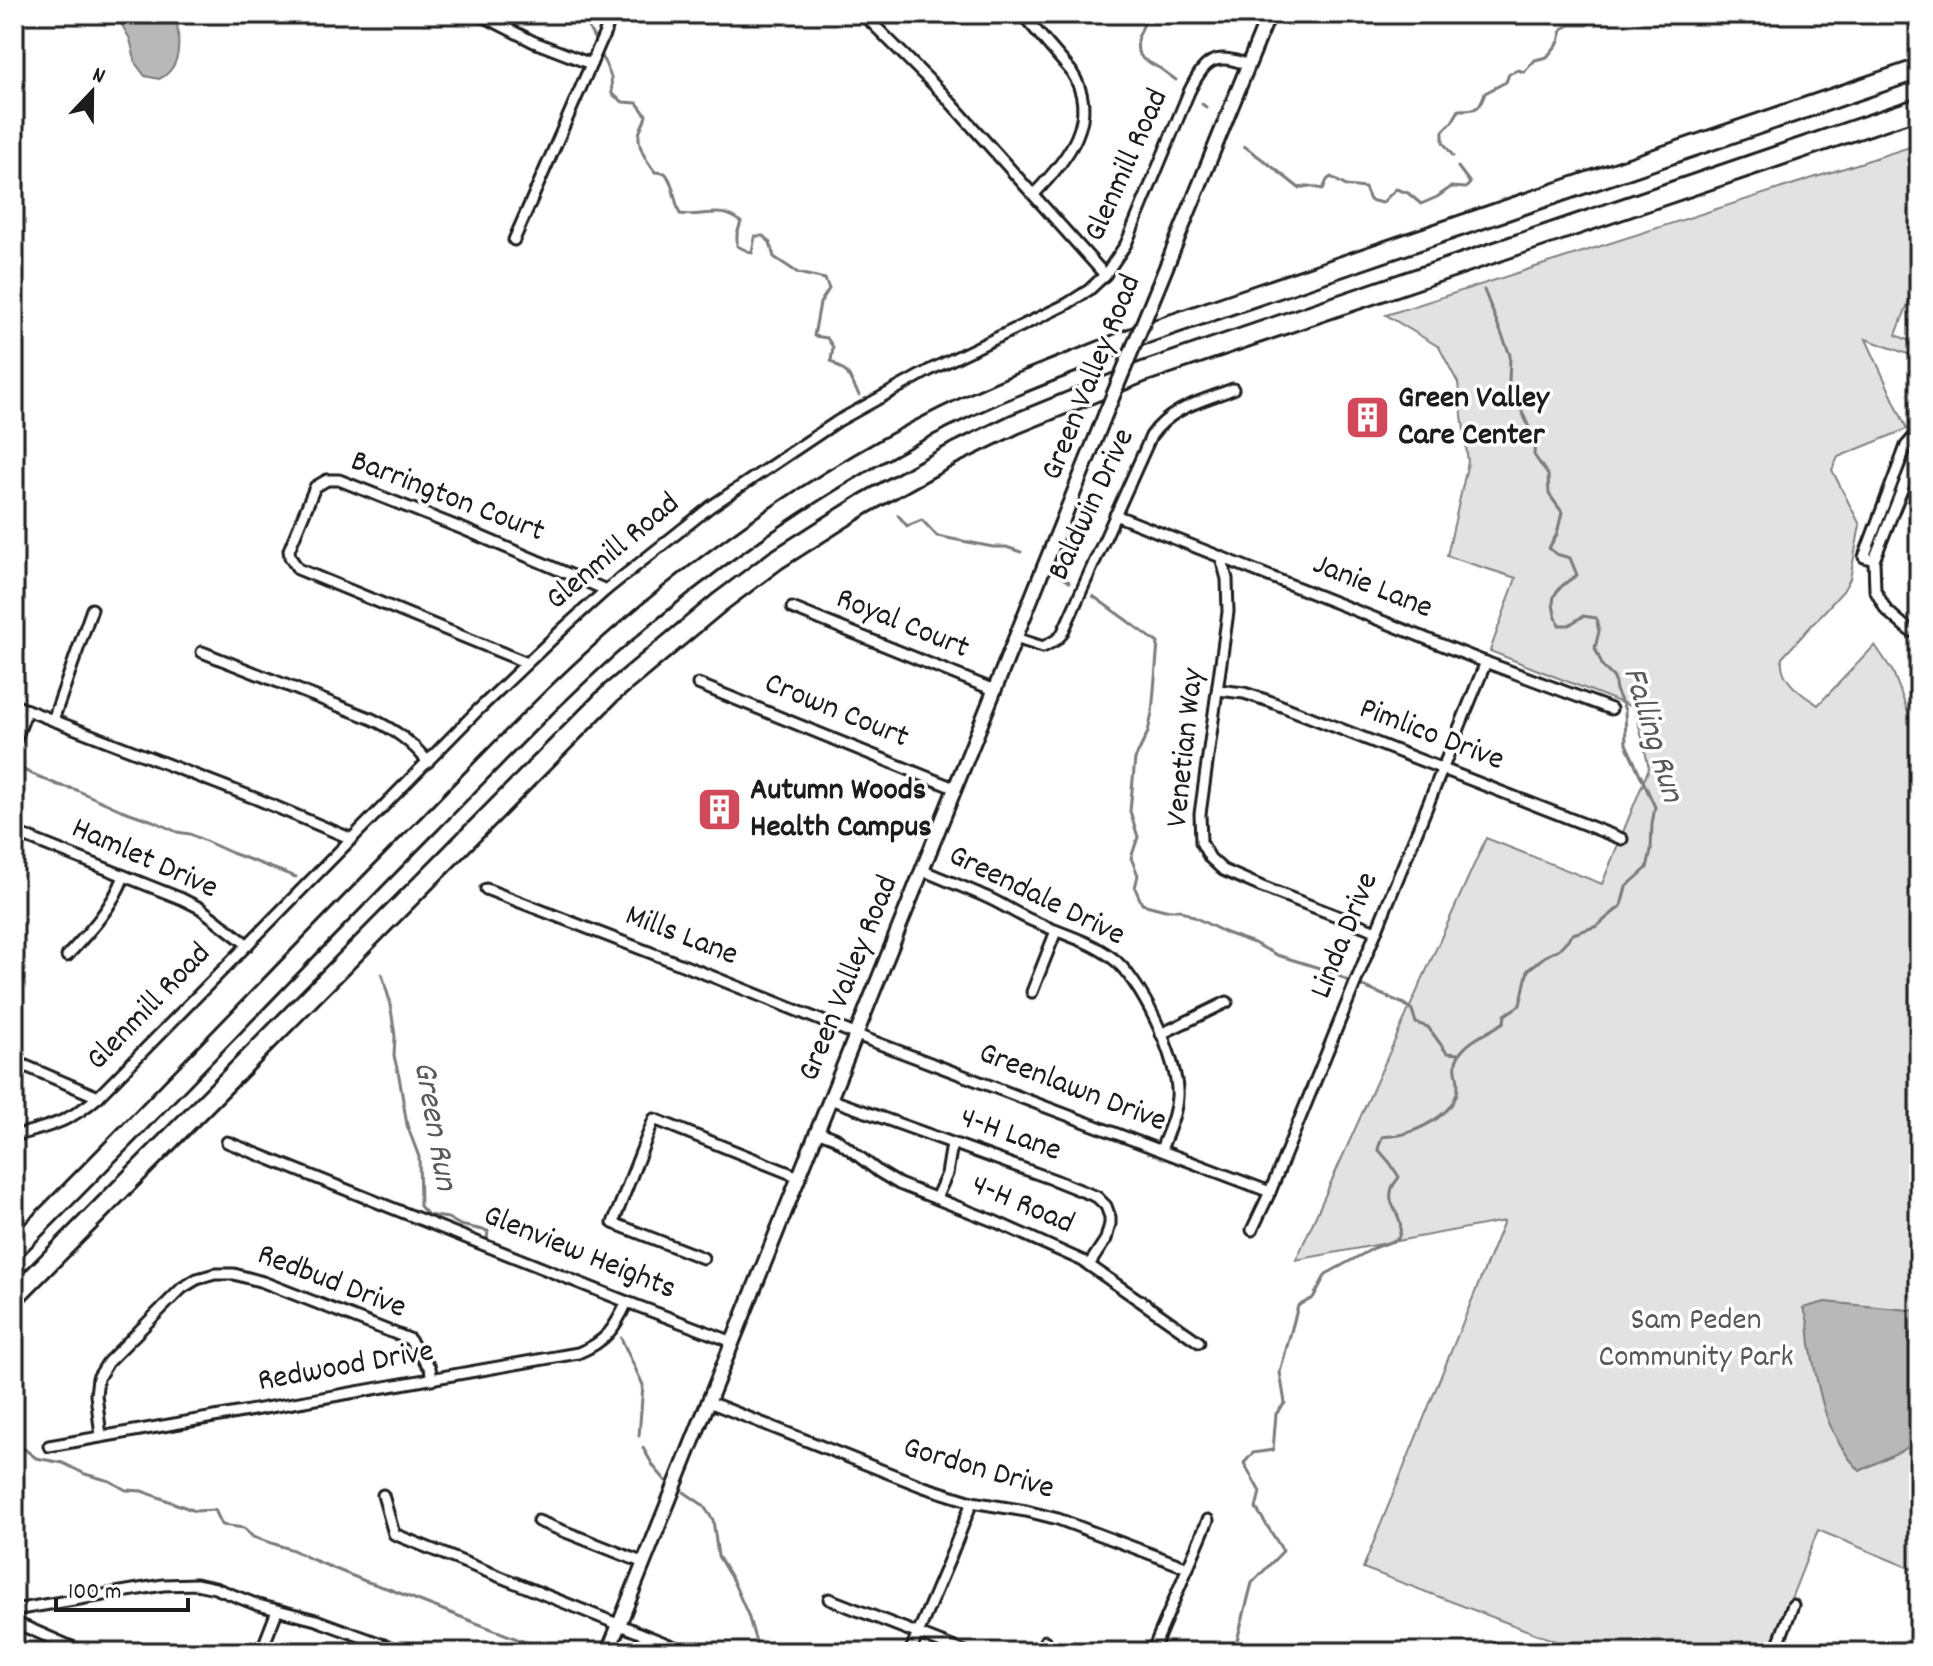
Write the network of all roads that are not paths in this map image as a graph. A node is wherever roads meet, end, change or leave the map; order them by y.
1 (479, 14) edge
2 (613, 14) edge
3 (863, 14) edge
4 (1022, 14) edge
5 (1269, 14) edge
6 (591, 64) junction
7 (1248, 65) junction
8 (1919, 69) edge
9 (1919, 108) edge
10 (1034, 194) junction
11 (514, 240) dead end
12 (1105, 275) junction
13 (1233, 389) dead end
14 (1919, 431) edge
15 (1919, 447) edge
16 (1115, 515) junction
17 (1221, 557) junction
18 (1869, 558) junction
19 (606, 590) junction
20 (792, 608) dead end
21 (92, 609) dead end
22 (1919, 634) edge
23 (1015, 638) junction
24 (202, 652) dead end
25 (1486, 662) junction
26 (527, 663) junction
27 (698, 684) dead end
28 (994, 690) junction
29 (1218, 690) junction
30 (14, 705) edge
31 (1611, 709) dead end
32 (27, 710) junction
33 (53, 720) junction
34 (14, 744) edge
35 (428, 762) junction
36 (1443, 769) junction
37 (954, 788) junction
38 (14, 832) edge
39 (352, 839) junction
40 (1622, 839) dead end
41 (922, 870) junction
42 (124, 876) junction
43 (486, 889) dead end
44 (1056, 931) junction
45 (1376, 931) junction
46 (248, 945) junction
47 (67, 956) dead end
48 (1032, 992) dead end
49 (1227, 1002) dead end
50 (856, 1034) junction
51 (1161, 1034) junction
52 (14, 1061) edge
53 (98, 1097) junction
54 (830, 1099) junction
55 (147, 1115) junction
56 (817, 1131) junction
57 (14, 1136) edge
58 (227, 1142) dead end
59 (952, 1144) junction
60 (1161, 1150) junction
61 (799, 1177) junction
62 (1270, 1192) junction
63 (936, 1198) junction
64 (1252, 1230) dead end
65 (14, 1233) edge
66 (14, 1249) edge
67 (703, 1258) dead end
68 (1089, 1265) junction
69 (14, 1297) edge
70 (627, 1302) junction
71 (733, 1342) junction
72 (1199, 1342) dead end
73 (432, 1380) junction
74 (709, 1402) junction
75 (101, 1436) junction
76 (49, 1446) dead end
77 (383, 1495) dead end
78 (972, 1502) junction
79 (1208, 1520) dead end
80 (538, 1521) dead end
81 (644, 1563) junction
82 (1188, 1568) junction
83 (829, 1599) dead end
84 (1793, 1605) dead end
85 (14, 1610) edge
86 (277, 1611) junction
87 (14, 1622) edge
88 (619, 1624) junction
89 (916, 1633) junction
90 (1045, 1641) dead end
91 (83, 1652) edge
92 (261, 1652) edge
93 (403, 1652) edge
94 (608, 1652) edge
95 (687, 1652) edge
96 (910, 1652) edge
97 (965, 1652) edge
98 (1040, 1652) edge
99 (1152, 1652) edge
100 (1775, 1652) edge

1 - 6 street
2 - 6 street
3 - 10 street
4 - 10 street
5 - 7 street, Green Valley Road
6 - 11 street
7 - 12 street, Glenmill Road
7 - 23 street, Green Valley Road, bridge
8 - 55 highway
9 - 69 highway
10 - 12 street
12 - 19 street, Glenmill Road
13 - 16 street, Baldwin Drive
14 - 18 street
15 - 18 street
16 - 17 street, Janie Lane
16 - 23 street, Baldwin Drive
17 - 25 street, Janie Lane
17 - 29 street, Venetian Way
18 - 22 street
19 - 26 street, Glenmill Road
19 - 26 street, Barrington Court
20 - 28 street, Royal Court
21 - 33 street
23 - 28 street, Green Valley Road
24 - 35 street
25 - 31 street, Janie Lane
25 - 36 street, Linda Drive
26 - 35 street, Glenmill Road
27 - 37 street, Crown Court
28 - 37 street, Green Valley Road
29 - 36 street, Pimlico Drive
29 - 45 street, Venetian Way
30 - 32 street
32 - 33 street
32 - 34 street
33 - 39 street
35 - 39 street, Glenmill Road
36 - 40 street, Pimlico Drive
36 - 45 street, Linda Drive
37 - 41 street, Green Valley Road
38 - 42 street, Hamlet Drive
39 - 46 street, Glenmill Road
41 - 44 street, Greendale Drive
41 - 50 street, Green Valley Road
42 - 46 street, Hamlet Drive
42 - 47 street
43 - 50 street, Mills Lane
44 - 48 street
44 - 51 street, Greendale Drive
45 - 62 street, Linda Drive
46 - 53 street, Glenmill Road
49 - 51 street
50 - 54 street, Green Valley Road
50 - 60 street, Greenlawn Drive
51 - 60 street, Greendale Drive
52 - 53 street
53 - 57 street, Glenmill Road
54 - 56 street, Green Valley Road
54 - 59 street, 4-H Lane
55 - 65 highway
55 - 66 highway
56 - 61 street, Green Valley Road
56 - 63 street, 4-H Road
58 - 70 street, Glenview Heights
59 - 63 street
59 - 68 street, 4-H Lane
60 - 62 street, Greenlawn Drive
61 - 67 street
61 - 71 street, Green Valley Road
62 - 64 street, Linda Drive
63 - 68 street, 4-H Road
68 - 72 street, 4-H Road
70 - 71 street, Glenview Heights
70 - 73 street, Redwood Drive
71 - 74 street, Green Valley Road
73 - 75 street, Redwood Drive
73 - 75 street, Redbud Drive
74 - 78 street, Gordon Drive
74 - 81 street, Green Valley Road
75 - 76 street, Redwood Drive
77 - 88 street
78 - 82 street, Gordon Drive
78 - 89 street
79 - 82 street
80 - 81 street
81 - 88 street, Green Valley Road
82 - 99 street
83 - 89 street
84 - 100 street
85 - 86 street
86 - 92 street
86 - 93 street
87 - 91 street
88 - 94 street, Green Valley Road
88 - 95 street
89 - 96 street
89 - 97 street
90 - 98 street

